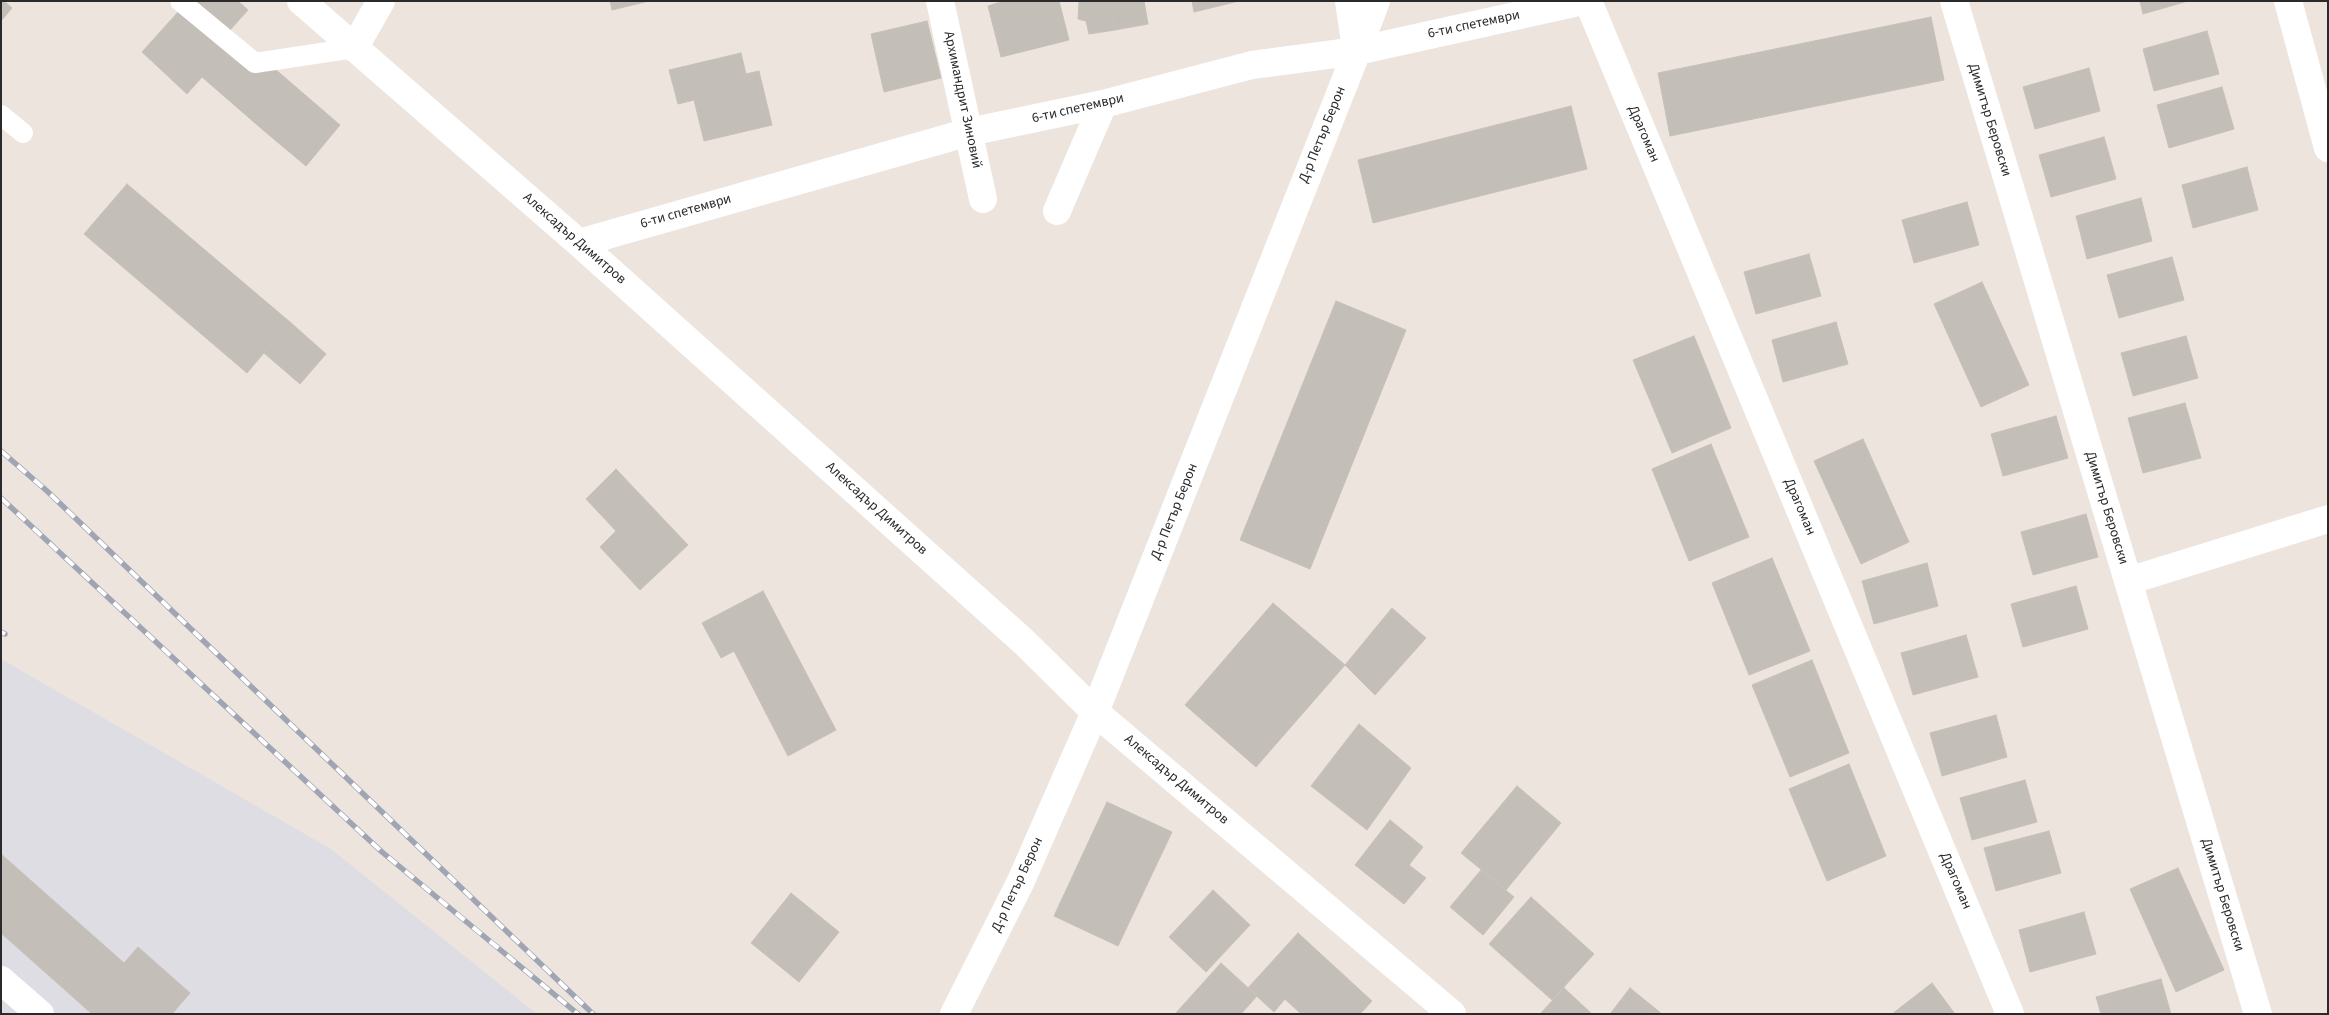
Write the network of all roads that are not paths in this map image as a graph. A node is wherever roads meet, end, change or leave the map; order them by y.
1 (180, 1) edge
2 (301, 1) edge
3 (381, 1) edge
4 (940, 1) edge
5 (1349, 1) edge
6 (1376, 1) edge
7 (1583, 1) edge
8 (1588, 1) edge
9 (1954, 1) edge
10 (2288, 1) edge
11 (354, 48) junction
12 (1357, 51) junction
13 (1104, 104) junction
14 (1, 115) edge
15 (969, 132) junction
16 (23, 133) dead end
17 (2328, 148) edge
18 (982, 199) dead end
19 (1057, 211) dead end
20 (579, 243) junction
21 (2328, 519) edge
22 (2128, 581) junction
23 (1096, 712) junction
24 (1, 980) edge
25 (40, 1014) edge
26 (954, 1014) edge
27 (1452, 1014) edge
28 (2010, 1014) edge
29 (2258, 1014) edge

1 - 11 lane
2 - 11 street, Алексадър Димитров
3 - 11 street
4 - 15 street, Архимандрит Зиновий
5 - 12 street
6 - 12 street, Д-р Петър Берон
7 - 12 street, 6-ти спетември
8 - 28 street, Драгоман
9 - 22 street, Димитър Беровски
10 - 17 street
11 - 20 street, Алексадър Димитров
12 - 13 street, 6-ти спетември
12 - 23 street, Д-р Петър Берон
13 - 15 street, 6-ти спетември
13 - 19 street
14 - 16 lane
15 - 18 street, Архимандрит Зиновий
15 - 20 street, 6-ти спетември
20 - 23 street, Алексадър Димитров
21 - 22 street
22 - 29 street, Димитър Беровски
23 - 26 street, Д-р Петър Берон
23 - 27 street, Алексадър Димитров
24 - 25 street

